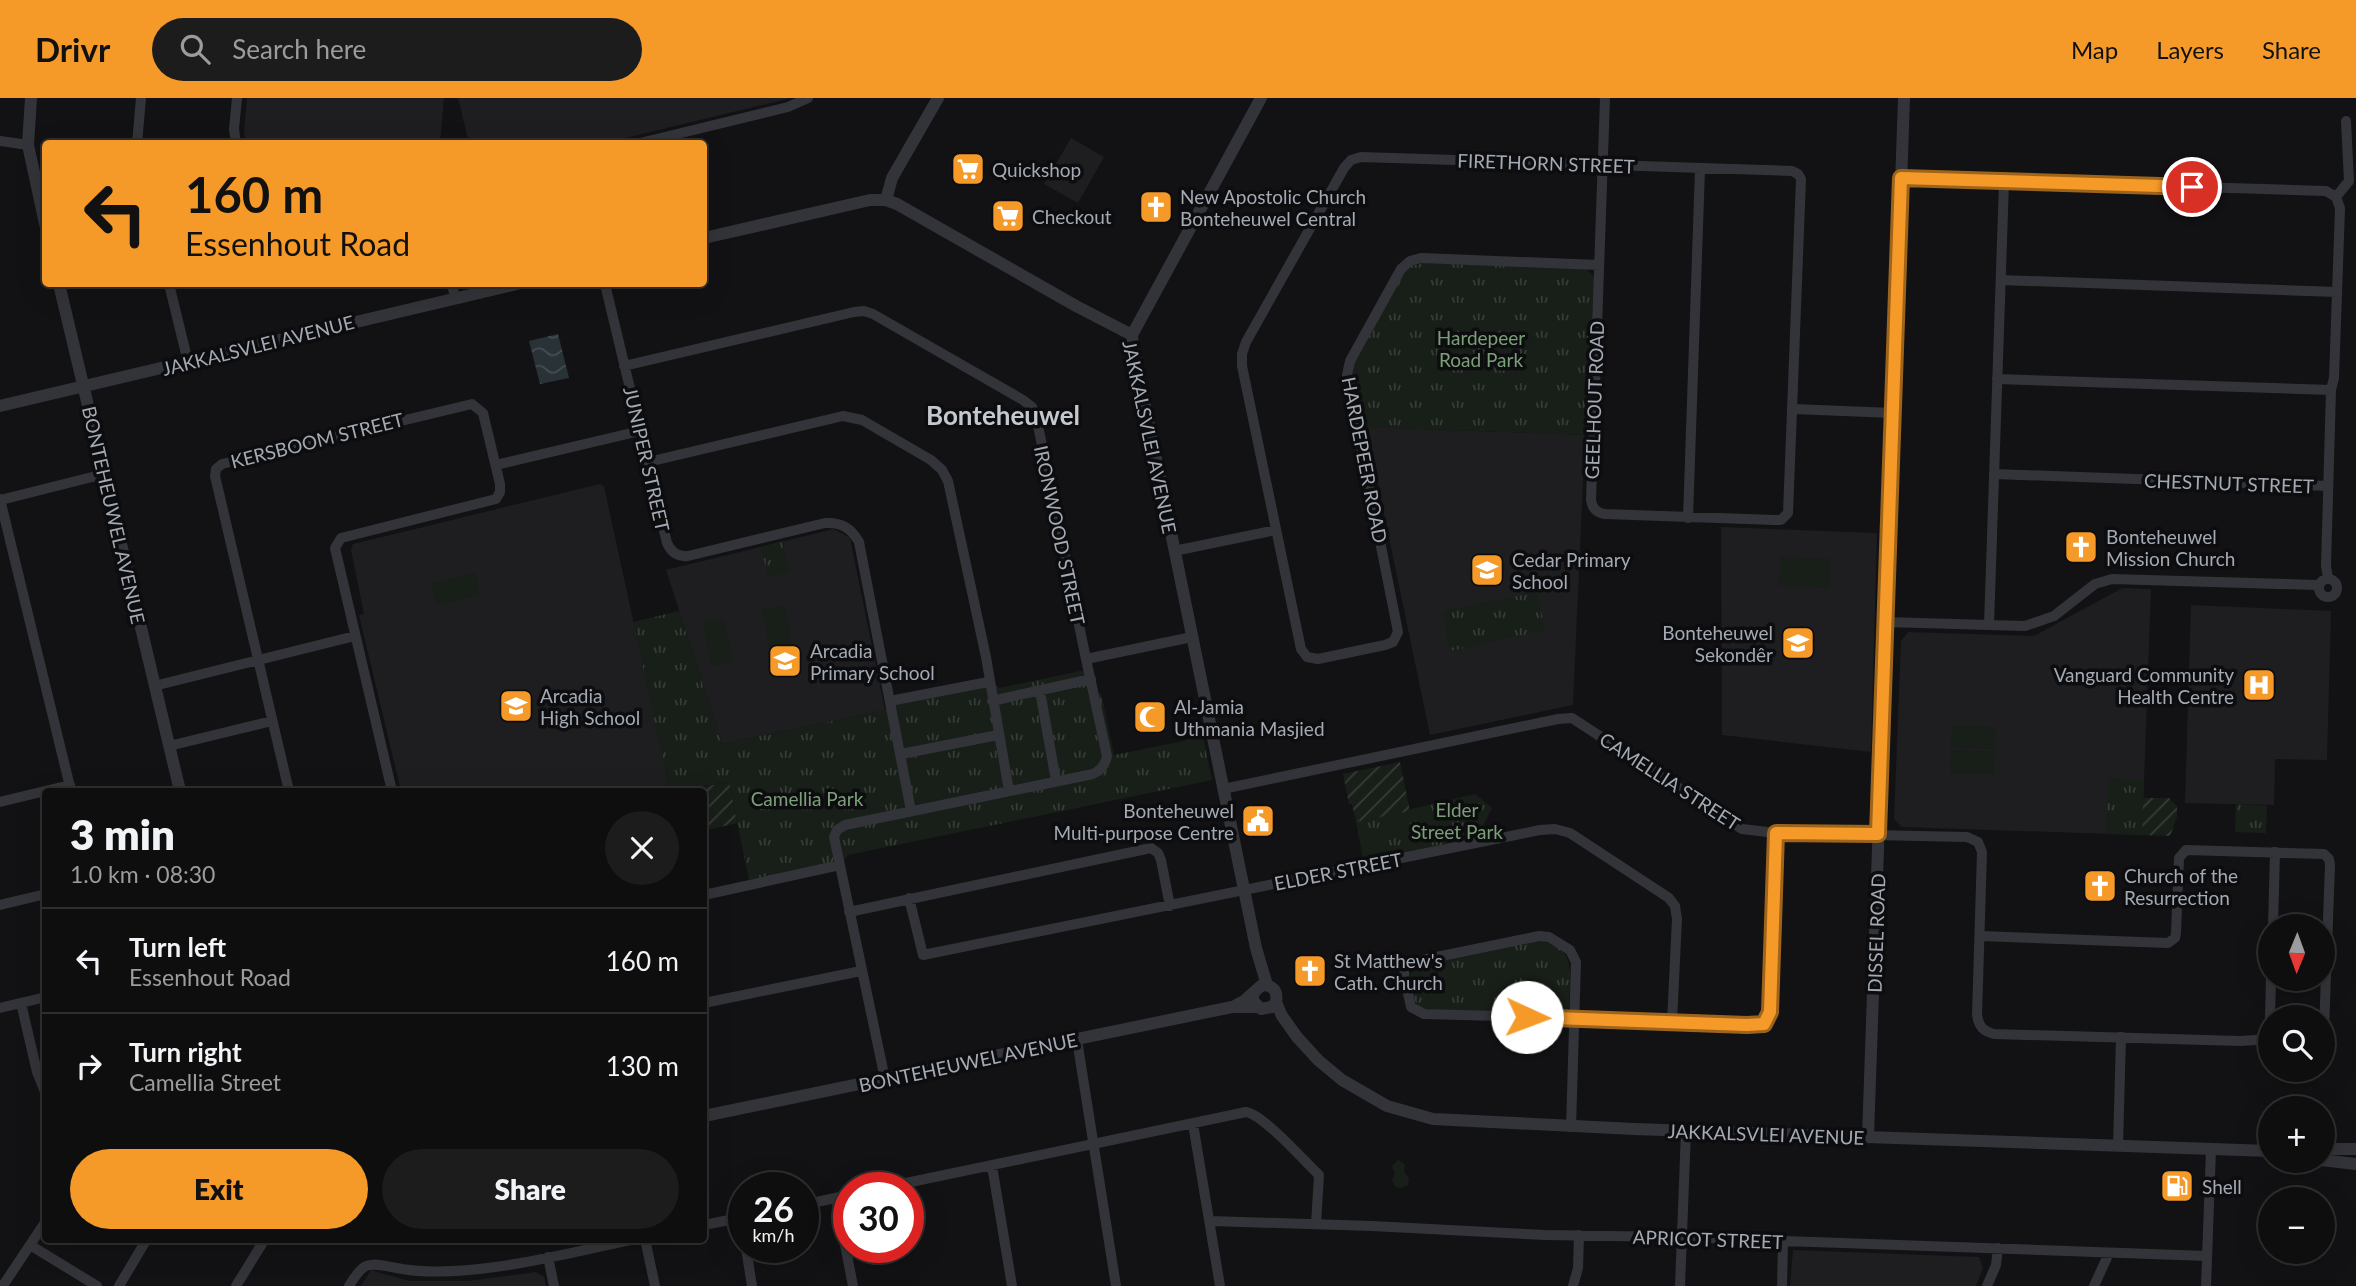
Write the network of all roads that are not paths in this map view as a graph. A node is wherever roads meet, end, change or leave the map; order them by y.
1 (31, 98) edge
2 (141, 98) edge
3 (237, 98) edge
4 (808, 98) edge
5 (938, 98) edge
6 (1261, 98) edge
7 (1605, 98) edge
8 (1904, 98) edge
9 (2346, 121) dead end
10 (137, 140) edge
11 (235, 140) edge
12 (652, 140) edge
13 (0, 141) edge
14 (28, 145) junction
15 (1602, 166) junction
16 (1700, 169) junction
17 (1901, 178) junction
18 (2004, 182) junction
19 (2336, 197) junction
20 (886, 200) junction
21 (42, 210) edge
22 (707, 238) edge
23 (1599, 265) junction
24 (2001, 280) junction
25 (60, 287) edge
26 (170, 287) edge
27 (453, 287) edge
28 (504, 287) edge
29 (606, 287) edge
30 (2337, 292) junction
31 (455, 298) junction
32 (1132, 335) junction
33 (188, 362) junction
34 (624, 366) junction
35 (1997, 379) junction
36 (83, 386) junction
37 (2331, 390) junction
38 (0, 406) edge
39 (1793, 409) junction
40 (1893, 413) junction
41 (640, 431) junction
42 (648, 462) junction
43 (496, 465) junction
44 (104, 474) junction
45 (1994, 474) junction
46 (2329, 486) junction
47 (0, 499) edge
48 (1688, 518) junction
49 (1785, 518) joint
50 (1276, 530) junction
51 (1174, 551) junction
52 (1885, 622) junction
53 (1989, 625) junction
54 (355, 636) junction
55 (1192, 637) junction
56 (1086, 659) junction
57 (258, 660) junction
58 (1091, 680) junction
59 (988, 682) junction
60 (154, 686) junction
61 (1040, 691) junction
62 (890, 701) junction
63 (992, 701) junction
64 (272, 721) junction
65 (998, 734) junction
66 (169, 746) junction
67 (901, 754) junction
68 (1056, 781) junction
69 (70, 788) edge
70 (179, 788) edge
71 (288, 788) edge
72 (390, 788) edge
73 (1223, 789) junction
74 (1009, 791) junction
75 (42, 794) edge
76 (0, 802) edge
77 (912, 811) junction
78 (1776, 833) junction
79 (1878, 834) junction
80 (2275, 852) junction
81 (840, 865) junction
82 (1244, 891) junction
83 (707, 894) edge
84 (42, 895) edge
85 (909, 898) junction
86 (0, 905) edge
87 (1170, 905) junction
88 (849, 912) junction
89 (2273, 914) edge
90 (1980, 936) junction
91 (861, 971) junction
92 (1263, 997) junction
93 (42, 998) edge
94 (707, 1002) edge
95 (21, 1003) junction
96 (2325, 1005) edge
97 (0, 1008) edge
98 (1574, 1018) junction
99 (1672, 1022) junction
100 (2121, 1037) junction
101 (1077, 1040) junction
102 (2258, 1040) edge
103 (885, 1079) junction
104 (42, 1084) edge
105 (707, 1115) edge
106 (1193, 1125) junction
107 (1571, 1127) junction
108 (1686, 1131) junction
109 (1868, 1137) junction
110 (1094, 1145) junction
111 (2118, 1146) junction
112 (2335, 1149) edge
113 (2356, 1149) edge
114 (2211, 1150) junction
115 (2258, 1152) edge
116 (2335, 1162) edge
117 (2356, 1164) edge
118 (992, 1166) junction
119 (924, 1180) edge
120 (728, 1220) edge
121 (1210, 1221) junction
122 (707, 1224) edge
123 (1316, 1224) junction
124 (42, 1227) edge
125 (1579, 1236) junction
126 (1682, 1238) junction
127 (1783, 1241) junction
128 (145, 1243) edge
129 (263, 1243) edge
130 (616, 1243) edge
131 (646, 1243) edge
132 (30, 1245) junction
133 (1998, 1248) junction
134 (2109, 1253) junction
135 (2207, 1256) junction
136 (548, 1257) junction
137 (748, 1263) edge
138 (849, 1263) edge
139 (4, 1284) dead end
140 (95, 1286) edge
141 (119, 1286) edge
142 (236, 1286) edge
143 (349, 1286) edge
144 (554, 1286) edge
145 (655, 1286) edge
146 (752, 1286) edge
147 (853, 1286) edge
148 (1012, 1286) edge
149 (1116, 1286) edge
150 (1220, 1286) edge
151 (1573, 1286) edge
152 (1680, 1286) edge
153 (1782, 1286) edge
154 (1987, 1286) edge
155 (2094, 1286) edge
156 (2206, 1286) edge

1 - 14 street
2 - 10 street
3 - 11 street
4 - 12 street
5 - 20 street
6 - 32 street
7 - 15 street, GEELHOUT ROAD
8 - 17 street, DISSEL ROAD
9 - 19 street
13 - 14 street
14 - 21 street
15 - 16 street, FIRETHORN STREET
15 - 23 street, GEELHOUT ROAD
15 - 50 street, FIRETHORN STREET
16 - 39 street, FIRETHORN STREET
16 - 48 street
17 - 18 street
17 - 40 street, DISSEL ROAD
18 - 19 street
18 - 24 street
19 - 30 street, CHESTNUT STREET
20 - 22 street
20 - 32 street, JAKKALSVLEI AVENUE
23 - 48 street, GEELHOUT ROAD
23 - 50 street, HARDEPEER ROAD
24 - 30 street
24 - 35 street
25 - 36 street, BONTEHEUWEL AVENUE
26 - 33 street
27 - 31 street
28 - 31 street, JAKKALSVLEI AVENUE
29 - 34 street, JUNIPER STREET
30 - 37 street, CHESTNUT STREET
31 - 33 street, JAKKALSVLEI AVENUE
32 - 51 street, JAKKALSVLEI AVENUE
33 - 36 street, JAKKALSVLEI AVENUE
34 - 41 street, JUNIPER STREET
34 - 56 street, IRONWOOD STREET
35 - 37 street
35 - 45 street
36 - 38 street, JAKKALSVLEI AVENUE
36 - 44 street, BONTEHEUWEL AVENUE
37 - 46 street, CHESTNUT STREET
39 - 40 street
39 - 49 street, FIRETHORN STREET
40 - 52 street, DISSEL ROAD
41 - 42 street, JUNIPER STREET
41 - 43 street
42 - 59 street
42 - 62 street, JUNIPER STREET
43 - 54 street, KERSBOOM STREET
43 - 57 street, KERSBOOM STREET
44 - 47 street
44 - 60 street, BONTEHEUWEL AVENUE
45 - 46 street, CHESTNUT STREET
45 - 53 street
46 - 53 street
47 - 69 street
48 - 49 street, GEELHOUT ROAD
50 - 51 street
51 - 55 street, JAKKALSVLEI AVENUE
52 - 53 street
52 - 79 street, DISSEL ROAD
54 - 57 street
54 - 72 street, KERSBOOM STREET
55 - 56 street
55 - 73 street, JAKKALSVLEI AVENUE
56 - 58 street, IRONWOOD STREET
57 - 60 street
57 - 64 street, KERSBOOM STREET
58 - 61 street
58 - 68 street, IRONWOOD STREET
59 - 62 street
59 - 63 street
60 - 66 street, BONTEHEUWEL AVENUE
61 - 63 street
61 - 68 street
62 - 67 street
63 - 65 street
64 - 66 street
64 - 71 street, KERSBOOM STREET
65 - 67 street
65 - 74 street
66 - 70 street, BONTEHEUWEL AVENUE
67 - 77 street
68 - 74 street
73 - 78 street, CAMELLIA STREET
73 - 82 street, JAKKALSVLEI AVENUE
74 - 77 street
75 - 76 street
77 - 81 street
78 - 79 street, CAMELLIA STREET
78 - 99 street
79 - 90 street, CAMELLIA STREET
79 - 109 street, DISSEL ROAD
80 - 89 street
80 - 90 street
80 - 96 street
81 - 83 street
81 - 88 street
82 - 87 street, ELDER STREET
82 - 92 street, JAKKALSVLEI AVENUE
82 - 99 street, ELDER STREET
84 - 86 street
85 - 87 street
85 - 87 street, ELDER STREET
85 - 88 street
88 - 91 street
90 - 100 street, CAMELLIA STREET
91 - 94 street
91 - 103 street
92 - 101 street, BONTEHEUWEL AVENUE
92 - 107 street, JAKKALSVLEI AVENUE
93 - 95 street
95 - 97 street
95 - 104 street
98 - 98 street
98 - 99 street
98 - 107 street
100 - 102 street, CAMELLIA STREET
100 - 111 street
101 - 103 street, BONTEHEUWEL AVENUE
101 - 110 street
103 - 105 street, BONTEHEUWEL AVENUE
106 - 110 street
106 - 121 street
106 - 123 street
107 - 108 street, JAKKALSVLEI AVENUE
108 - 109 street, JAKKALSVLEI AVENUE
108 - 126 street
109 - 111 street, JAKKALSVLEI AVENUE
110 - 118 street
110 - 149 street
111 - 114 street, JAKKALSVLEI AVENUE
112 - 113 street
114 - 115 street, JAKKALSVLEI AVENUE
114 - 135 street
116 - 117 street
118 - 119 street
118 - 148 street
120 - 122 street
121 - 123 street, APRICOT STREET
121 - 150 street
123 - 125 street, APRICOT STREET
124 - 132 street
125 - 126 street, APRICOT STREET
125 - 151 street
126 - 127 street, APRICOT STREET
126 - 152 street
127 - 133 street, APRICOT STREET
127 - 153 street
128 - 141 street
129 - 142 street
130 - 136 street
131 - 145 street
132 - 139 street
132 - 140 street
133 - 134 street, APRICOT STREET
133 - 154 street
134 - 135 street, APRICOT STREET
134 - 155 street
135 - 156 street
136 - 143 street
136 - 144 street
137 - 146 street
138 - 147 street

